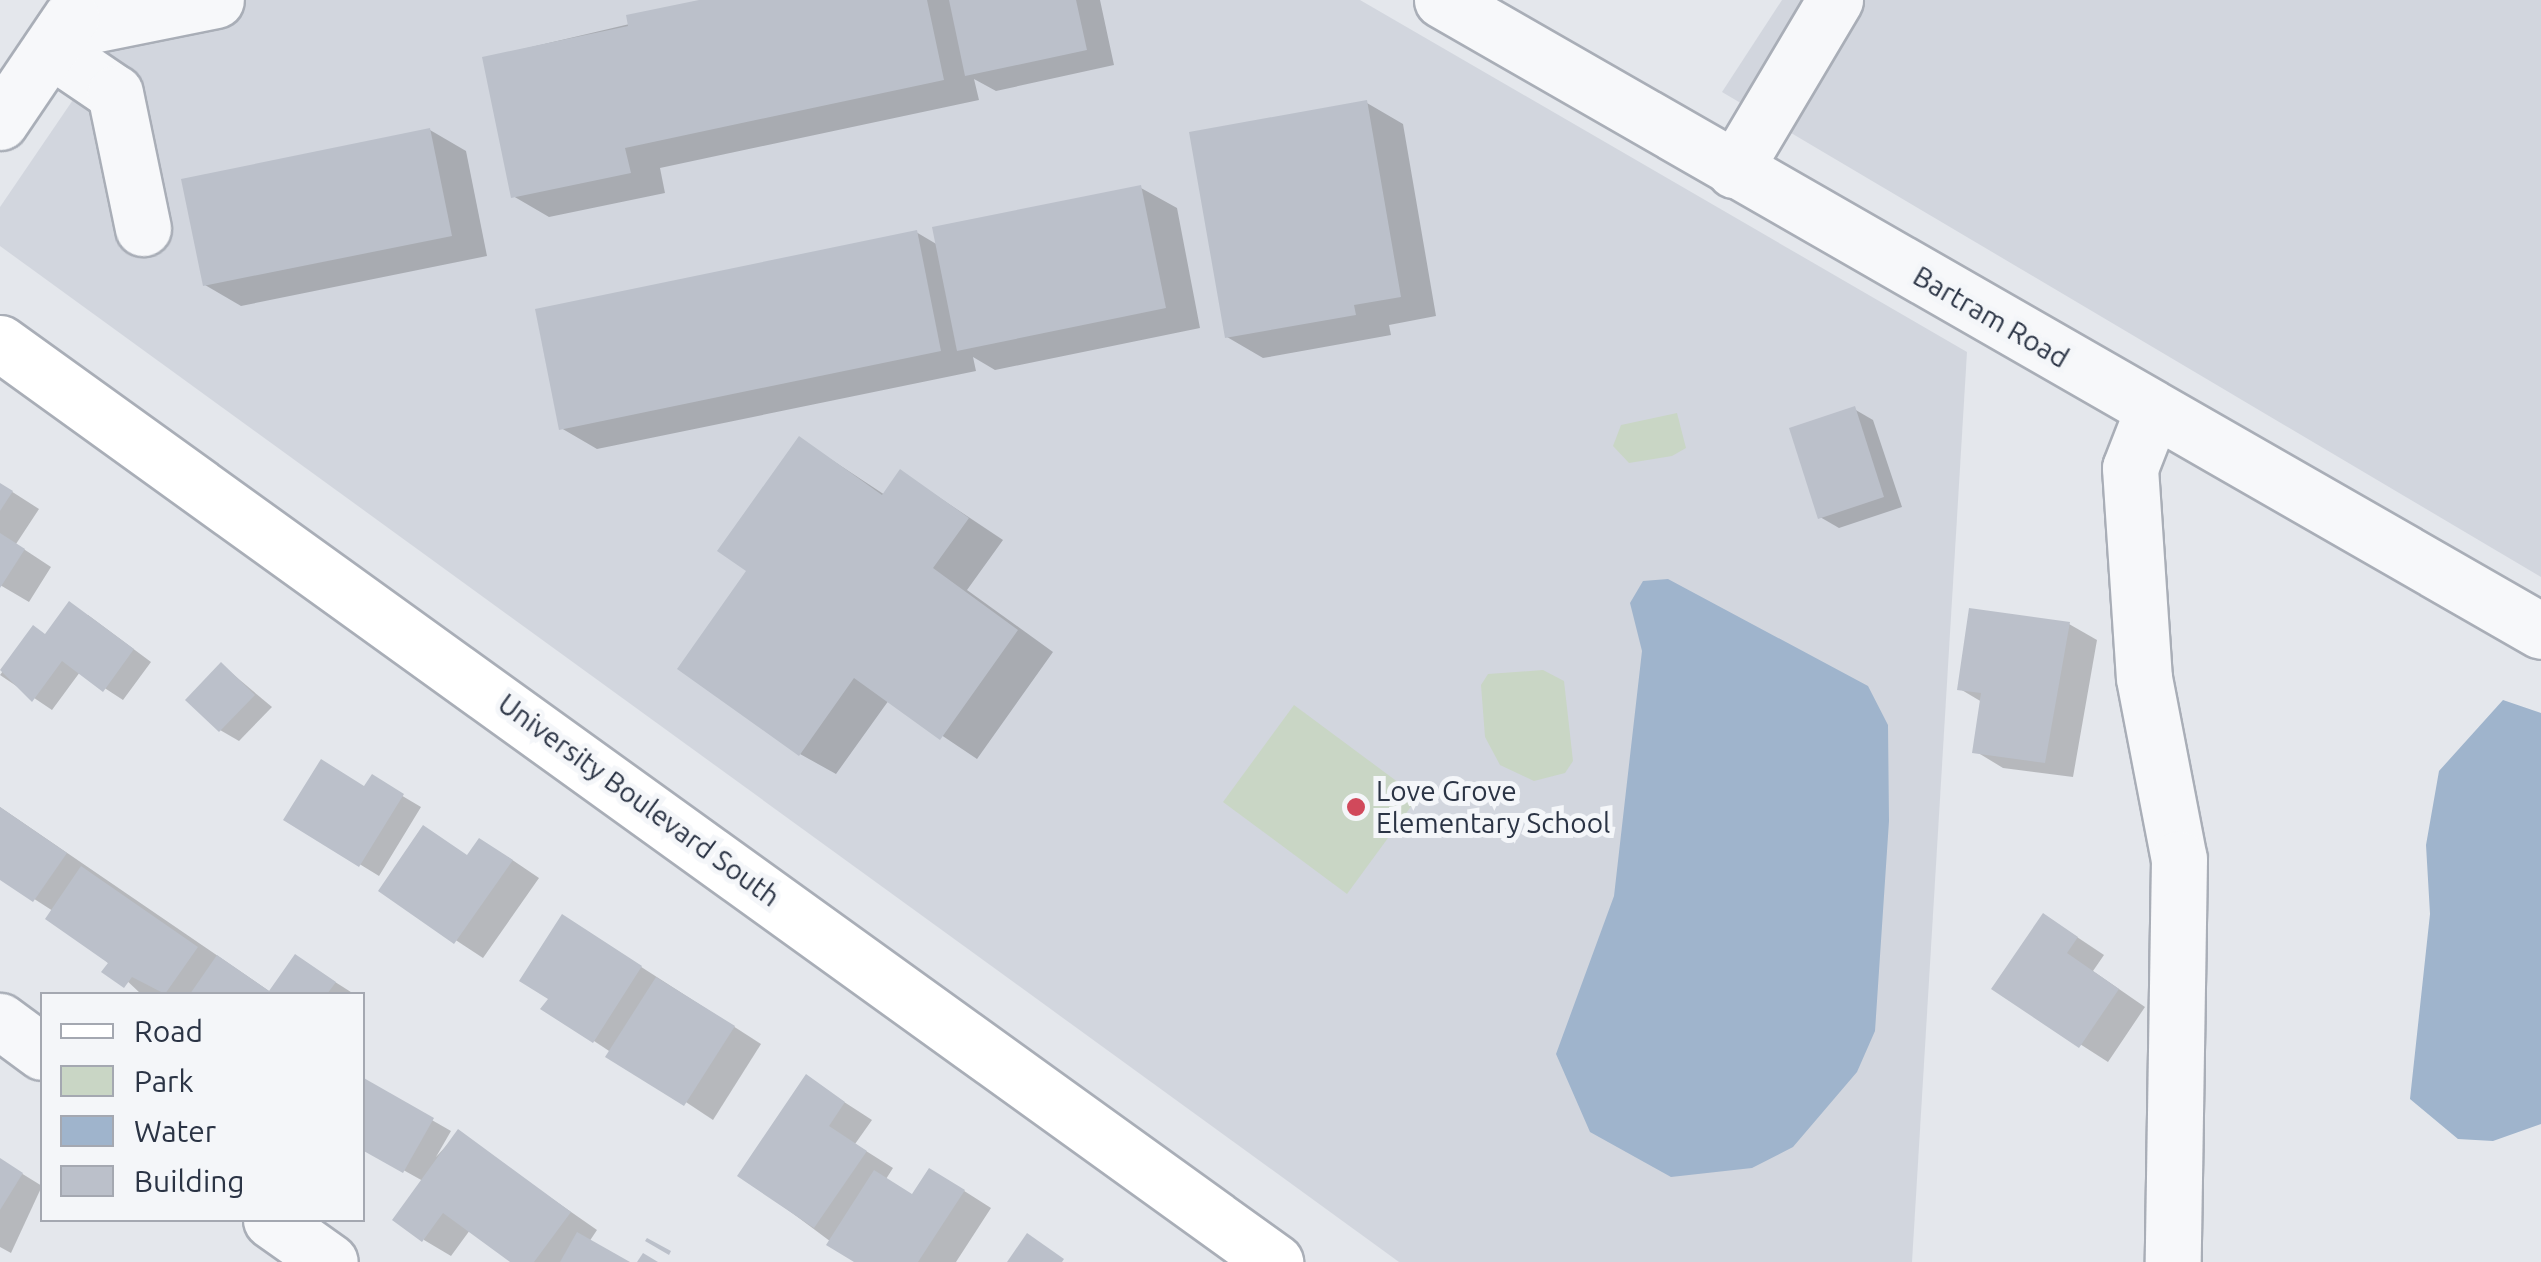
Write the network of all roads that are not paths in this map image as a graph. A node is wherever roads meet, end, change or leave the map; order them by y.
1 (216, 0) edge
2 (1442, 0) edge
3 (1835, 0) edge
4 (65, 27) edge
5 (0, 122) edge
6 (1734, 170) junction
7 (143, 228) dead end
8 (0, 342) edge
9 (2153, 410) junction
10 (2541, 631) edge
11 (0, 1021) edge
12 (40, 1051) edge
13 (275, 1222) edge
14 (330, 1262) edge
15 (1275, 1262) edge
16 (2173, 1262) edge

1 - 4 street
2 - 6 street, Bartram Road
3 - 6 street
4 - 5 street
4 - 7 street
6 - 9 street, Bartram Road
8 - 15 main road, University Boulevard South
9 - 10 street, Bartram Road
9 - 16 street
11 - 12 street
13 - 14 street

